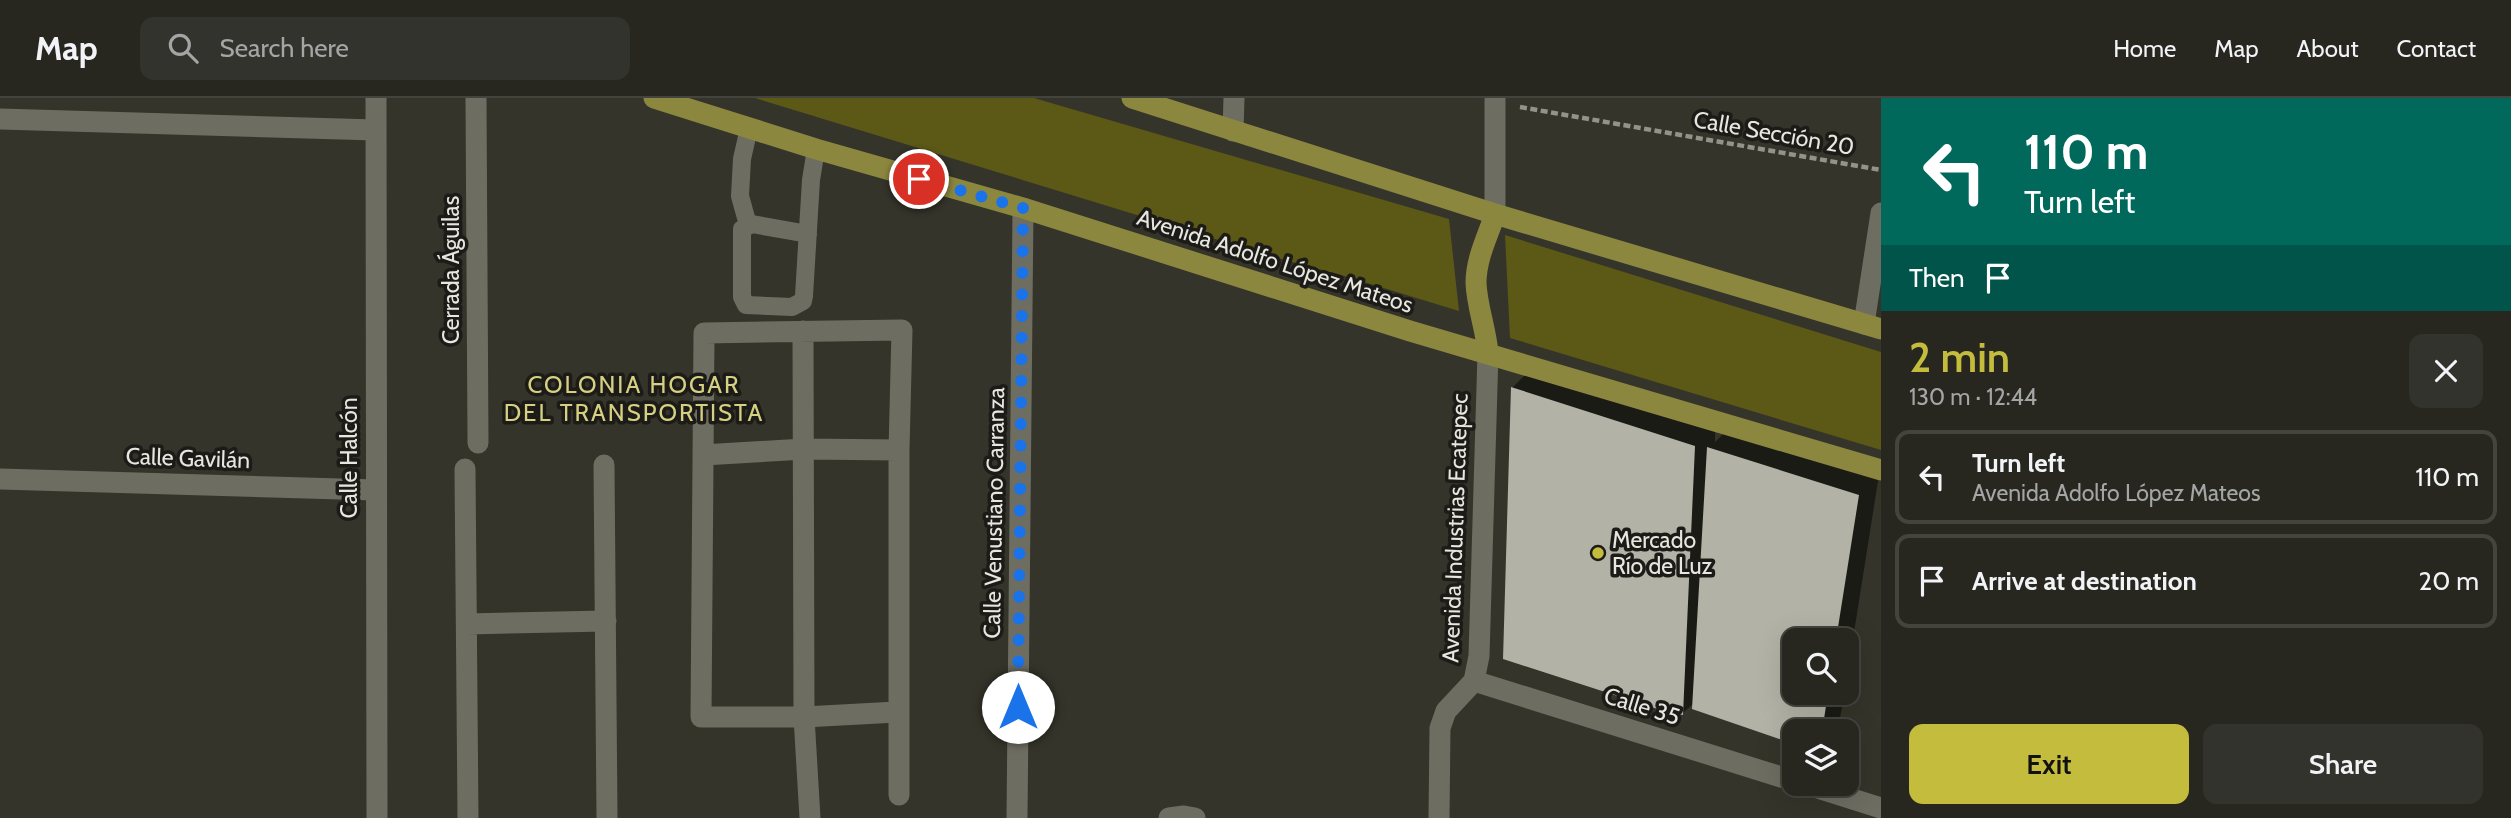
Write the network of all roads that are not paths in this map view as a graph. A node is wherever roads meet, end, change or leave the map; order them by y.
1 (376, 98) edge
2 (476, 98) edge
3 (654, 98) edge
4 (1132, 98) edge
5 (1234, 98) edge
6 (1495, 101) edge
7 (0, 119) edge
8 (749, 128) junction
9 (376, 130) junction
10 (1233, 131) junction
11 (816, 149) junction
12 (1023, 208) junction
13 (1881, 213) edge
14 (1495, 214) junction
15 (748, 225) junction
16 (808, 234) junction
17 (1872, 327) edge
18 (803, 331) junction
19 (1488, 353) junction
20 (478, 443) dead end
21 (804, 449) junction
22 (899, 450) junction
23 (703, 455) junction
24 (604, 465) dead end
25 (465, 469) dead end
26 (1881, 470) edge
27 (0, 479) edge
28 (375, 489) junction
29 (606, 621) junction
30 (467, 624) junction
31 (1474, 681) junction
32 (897, 712) junction
33 (804, 717) junction
34 (1782, 776) edge
35 (899, 795) dead end
36 (1843, 796) edge
37 (1881, 808) edge
38 (377, 818) edge
39 (468, 818) edge
40 (607, 818) edge
41 (810, 818) edge
42 (1017, 818) edge
43 (1169, 818) edge
44 (1195, 818) edge
45 (1439, 818) edge

1 - 9 street, Calle Halcón
2 - 20 street, Cerrada Águilas
3 - 8 main road, Avenida Adolfo López Mateos
4 - 10 main road
5 - 10 street
6 - 14 street
7 - 9 street
8 - 11 main road, Avenida Adolfo López Mateos
8 - 15 lane
9 - 28 street, Calle Halcón
10 - 14 main road
11 - 12 main road, Avenida Adolfo López Mateos
11 - 16 lane
12 - 19 main road, Avenida Adolfo López Mateos
12 - 42 street, Calle Venustiano Carranza
13 - 17 street
14 - 17 main road
14 - 19 main road
15 - 16 lane
15 - 16 lane
18 - 21 street
18 - 22 street
18 - 23 street
19 - 26 main road, Avenida Adolfo López Mateos
19 - 31 street, Avenida Industrias Ecatepec
21 - 22 street
21 - 23 street
21 - 33 street
22 - 32 street
23 - 33 street
24 - 29 street
25 - 30 street
27 - 28 street, Calle Gavilán
28 - 38 street, Calle Halcón
29 - 30 street
29 - 40 street
30 - 39 street
31 - 34 street, Calle 35
31 - 45 street, Avenida Industrias Ecatepec
32 - 33 street
32 - 35 street
33 - 41 street
36 - 37 street
43 - 44 street

